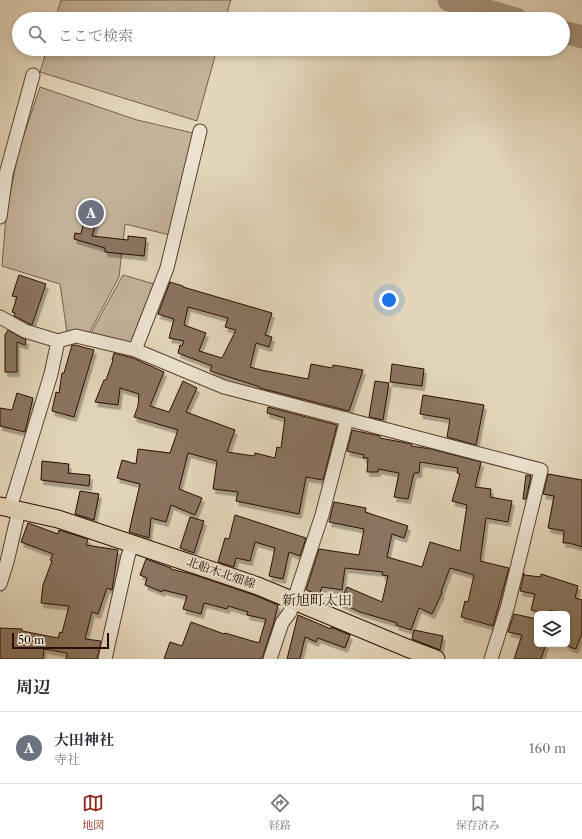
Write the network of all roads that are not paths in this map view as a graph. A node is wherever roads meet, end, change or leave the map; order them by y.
1 (33, 75) dead end
2 (200, 130) dead end
3 (0, 217) edge
4 (0, 317) edge
5 (58, 341) junction
6 (135, 350) junction
7 (347, 419) junction
8 (10, 508) edge
9 (132, 543) junction
10 (0, 584) edge
11 (294, 600) junction
12 (105, 659) edge
13 (270, 659) edge
14 (436, 659) edge
15 (491, 659) edge

1 - 3 street
2 - 6 street
4 - 5 street
5 - 6 street
5 - 8 street
6 - 7 street
7 - 11 street
7 - 15 street
8 - 9 main road, 北船木北畑線
8 - 10 street
9 - 11 main road, 北船木北畑線
9 - 12 street
11 - 13 street
11 - 14 main road, 北船木北畑線

